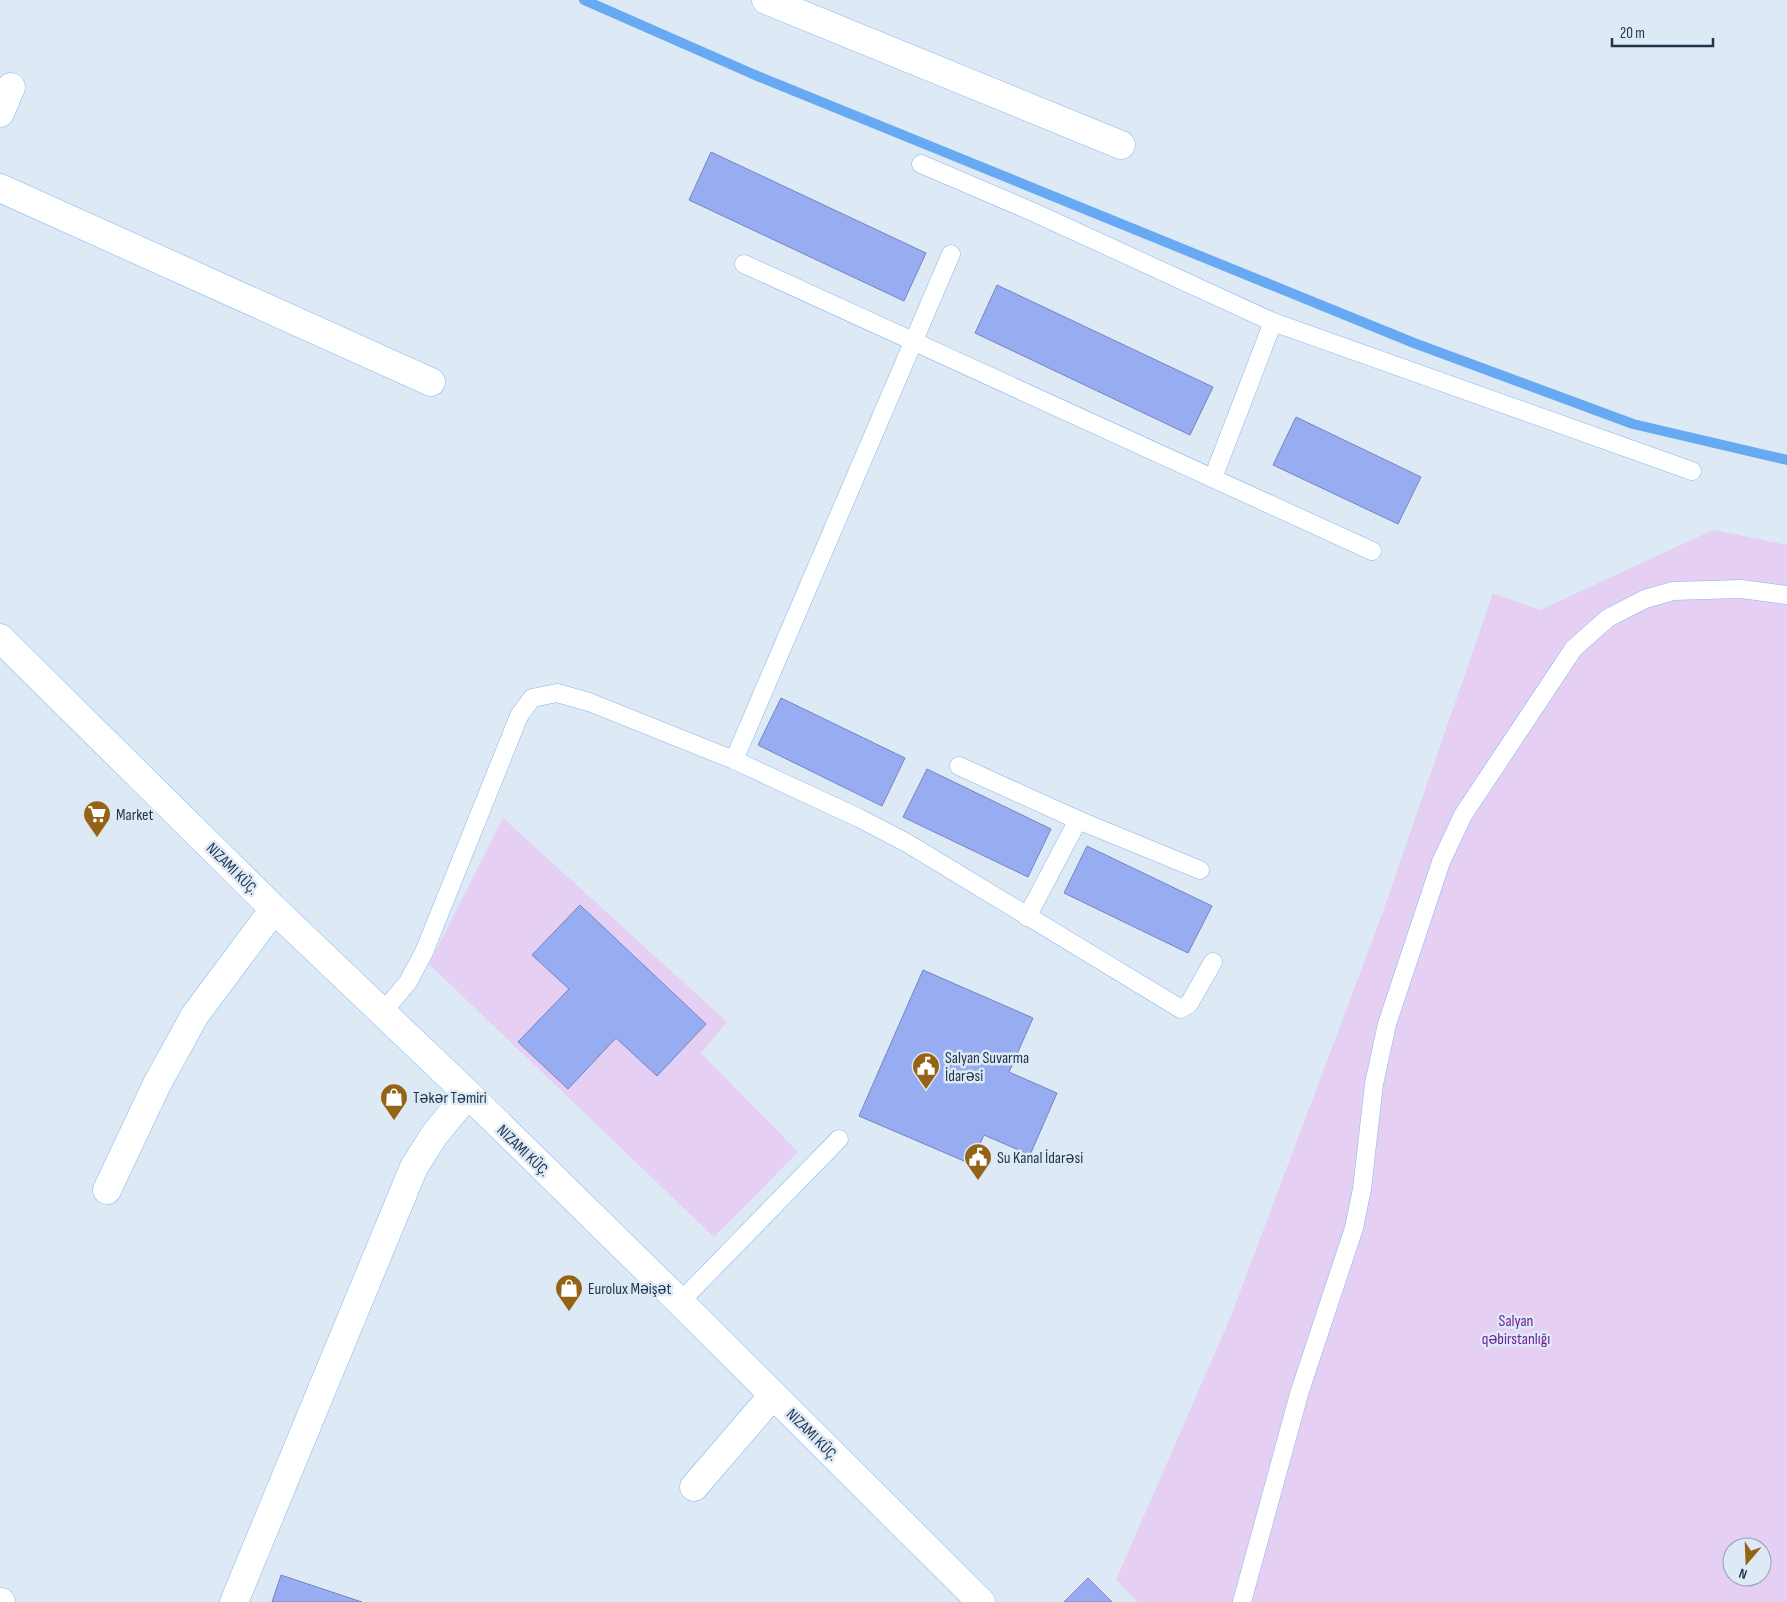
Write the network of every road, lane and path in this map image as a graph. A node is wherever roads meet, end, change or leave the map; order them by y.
1 (766, 0) edge
2 (11, 87) dead end
3 (0, 113) edge
4 (1121, 145) dead end
5 (921, 164) dead end
6 (0, 188) edge
7 (951, 254) dead end
8 (744, 264) dead end
9 (1273, 322) junction
10 (913, 341) junction
11 (431, 382) dead end
12 (1692, 471) dead end
13 (1213, 478) junction
14 (1372, 550) dead end
15 (1787, 595) edge
16 (0, 638) edge
17 (734, 760) junction
18 (959, 766) dead end
19 (1078, 820) junction
20 (1200, 870) dead end
21 (274, 909) junction
22 (1027, 917) junction
23 (1213, 962) dead end
24 (382, 1013) junction
25 (468, 1094) junction
26 (839, 1139) dead end
27 (107, 1190) dead end
28 (680, 1302) junction
29 (773, 1395) junction
30 (694, 1487) dead end
31 (234, 1602) edge
32 (981, 1602) edge
33 (1243, 1602) edge

1 - 4 street
2 - 3 street
5 - 9 lane
6 - 11 street
7 - 10 lane
8 - 10 lane
9 - 12 lane
9 - 13 lane
10 - 13 lane
10 - 17 lane
13 - 14 lane
15 - 33 lane
16 - 21 street, NIZAMI KÜÇ.
17 - 22 lane
17 - 24 lane
18 - 19 lane
19 - 20 lane
19 - 22 lane
21 - 24 street, NIZAMI KÜÇ.
21 - 27 street
22 - 23 lane
24 - 25 street, NIZAMI KÜÇ.
25 - 28 street, NIZAMI KÜÇ.
25 - 31 street
26 - 28 lane
28 - 29 street, NIZAMI KÜÇ.
29 - 30 street
29 - 32 street, NIZAMI KÜÇ.

